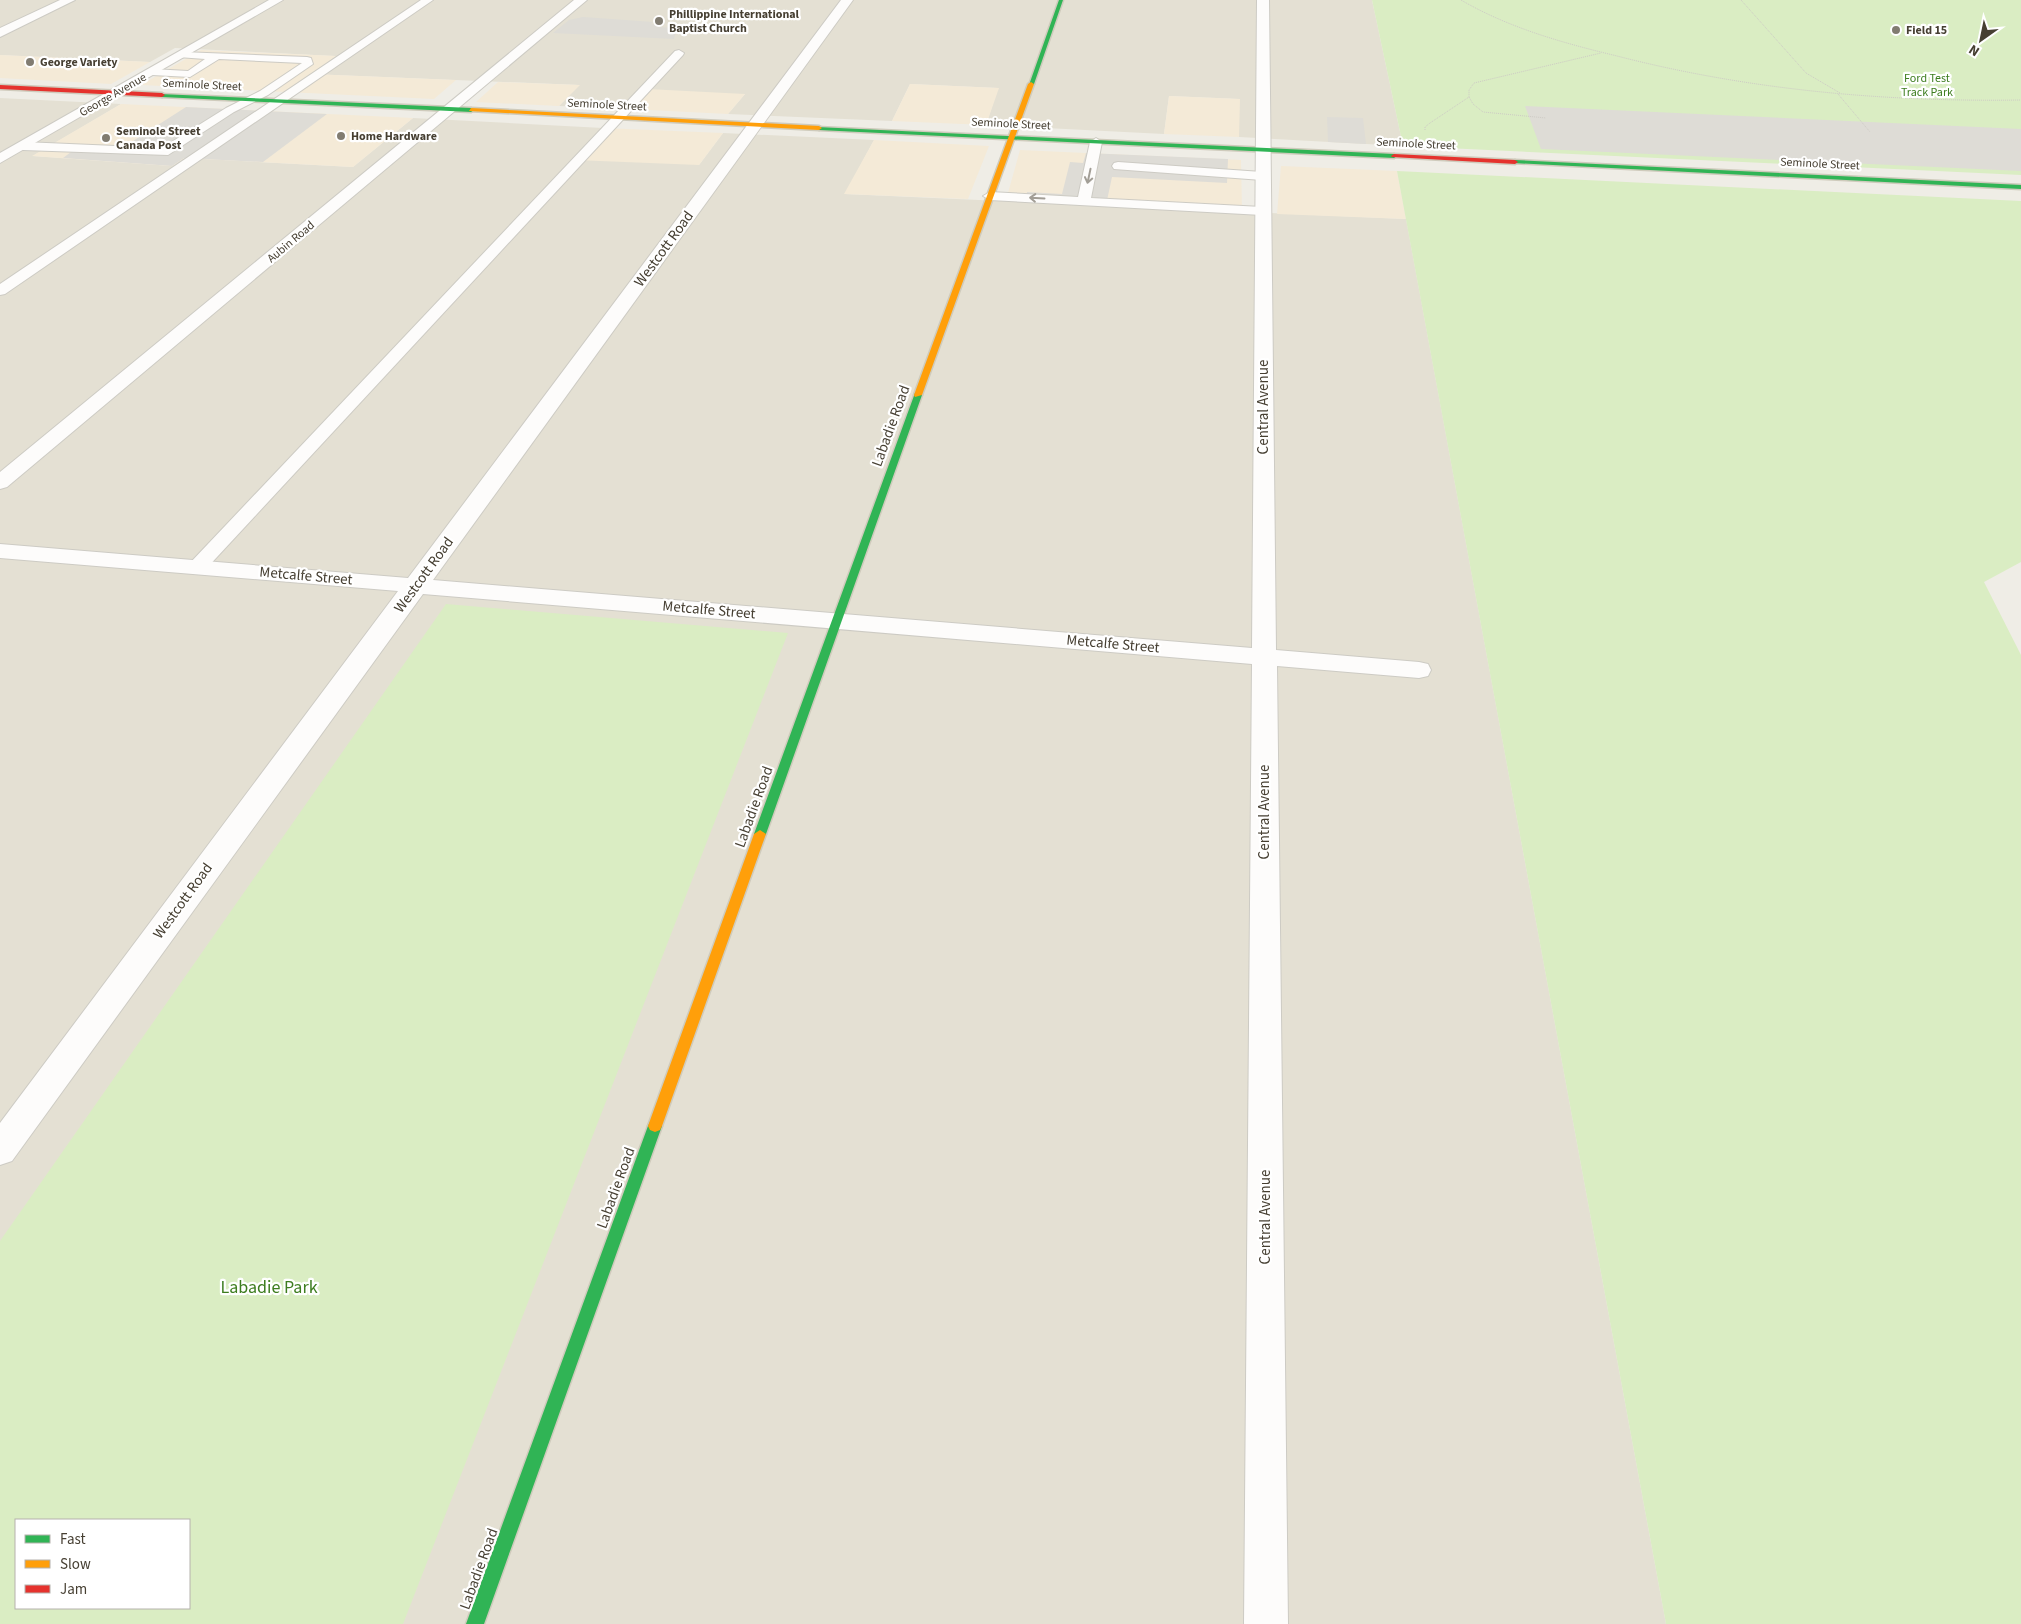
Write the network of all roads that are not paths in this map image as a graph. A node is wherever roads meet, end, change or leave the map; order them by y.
1 (69, 0) edge
2 (278, 0) edge
3 (428, 0) edge
4 (581, 0) edge
5 (847, 0) edge
6 (1061, 0) edge
7 (1263, 0) edge
8 (0, 33) edge
9 (679, 53) dead end
10 (182, 55) junction
11 (217, 56) junction
12 (152, 72) junction
13 (0, 88) edge
14 (114, 94) junction
15 (249, 101) junction
16 (278, 102) junction
17 (448, 111) junction
18 (618, 119) junction
19 (755, 126) junction
20 (1011, 138) junction
21 (1096, 142) junction
22 (23, 146) junction
23 (1167, 146) junction
24 (0, 159) edge
25 (1262, 163) junction
26 (1118, 166) dead end
27 (1164, 169) junction
28 (2021, 187) edge
29 (990, 196) junction
30 (1084, 200) junction
31 (1262, 211) junction
32 (0, 291) edge
33 (0, 483) edge
34 (0, 552) edge
35 (197, 567) junction
36 (416, 585) junction
37 (837, 621) junction
38 (1264, 657) junction
39 (1419, 670) dead end
40 (0, 1150) edge
41 (475, 1624) edge
42 (1266, 1624) edge

1 - 8 street
2 - 10 street, George Avenue
3 - 16 lane
4 - 17 street, Aubin Road
5 - 19 street, Westcott Road
6 - 20 street, Labadie Road
7 - 25 street, Central Avenue
9 - 18 lane
10 - 11 lane
10 - 12 street, George Avenue
11 - 12 lane
11 - 15 lane
12 - 14 street, George Avenue
13 - 14 street, Seminole Street
14 - 15 street, Seminole Street
14 - 22 street, George Avenue
15 - 16 street, Seminole Street
15 - 22 lane
16 - 17 street, Seminole Street
16 - 32 lane
17 - 18 street, Seminole Street
17 - 33 street, Aubin Road
18 - 19 street, Seminole Street
18 - 35 lane
19 - 20 street, Seminole Street
19 - 36 street, Westcott Road
20 - 21 street, Seminole Street
20 - 29 street, Labadie Road
21 - 23 street, Seminole Street
21 -> 30 lane
22 - 24 street, George Avenue
23 - 25 street, Seminole Street
23 - 27 lane
25 - 27 lane
25 - 28 street, Seminole Street
25 - 31 street, Central Avenue
26 - 27 lane
30 -> 29 lane
29 - 37 street, Labadie Road
30 - 31 lane
31 - 38 street, Central Avenue
34 - 35 street, Metcalfe Street
35 - 36 street, Metcalfe Street
36 - 37 street, Metcalfe Street
36 - 40 street, Westcott Road
37 - 38 street, Metcalfe Street
37 - 41 street, Labadie Road
38 - 39 street, Metcalfe Street
38 - 42 street, Central Avenue

